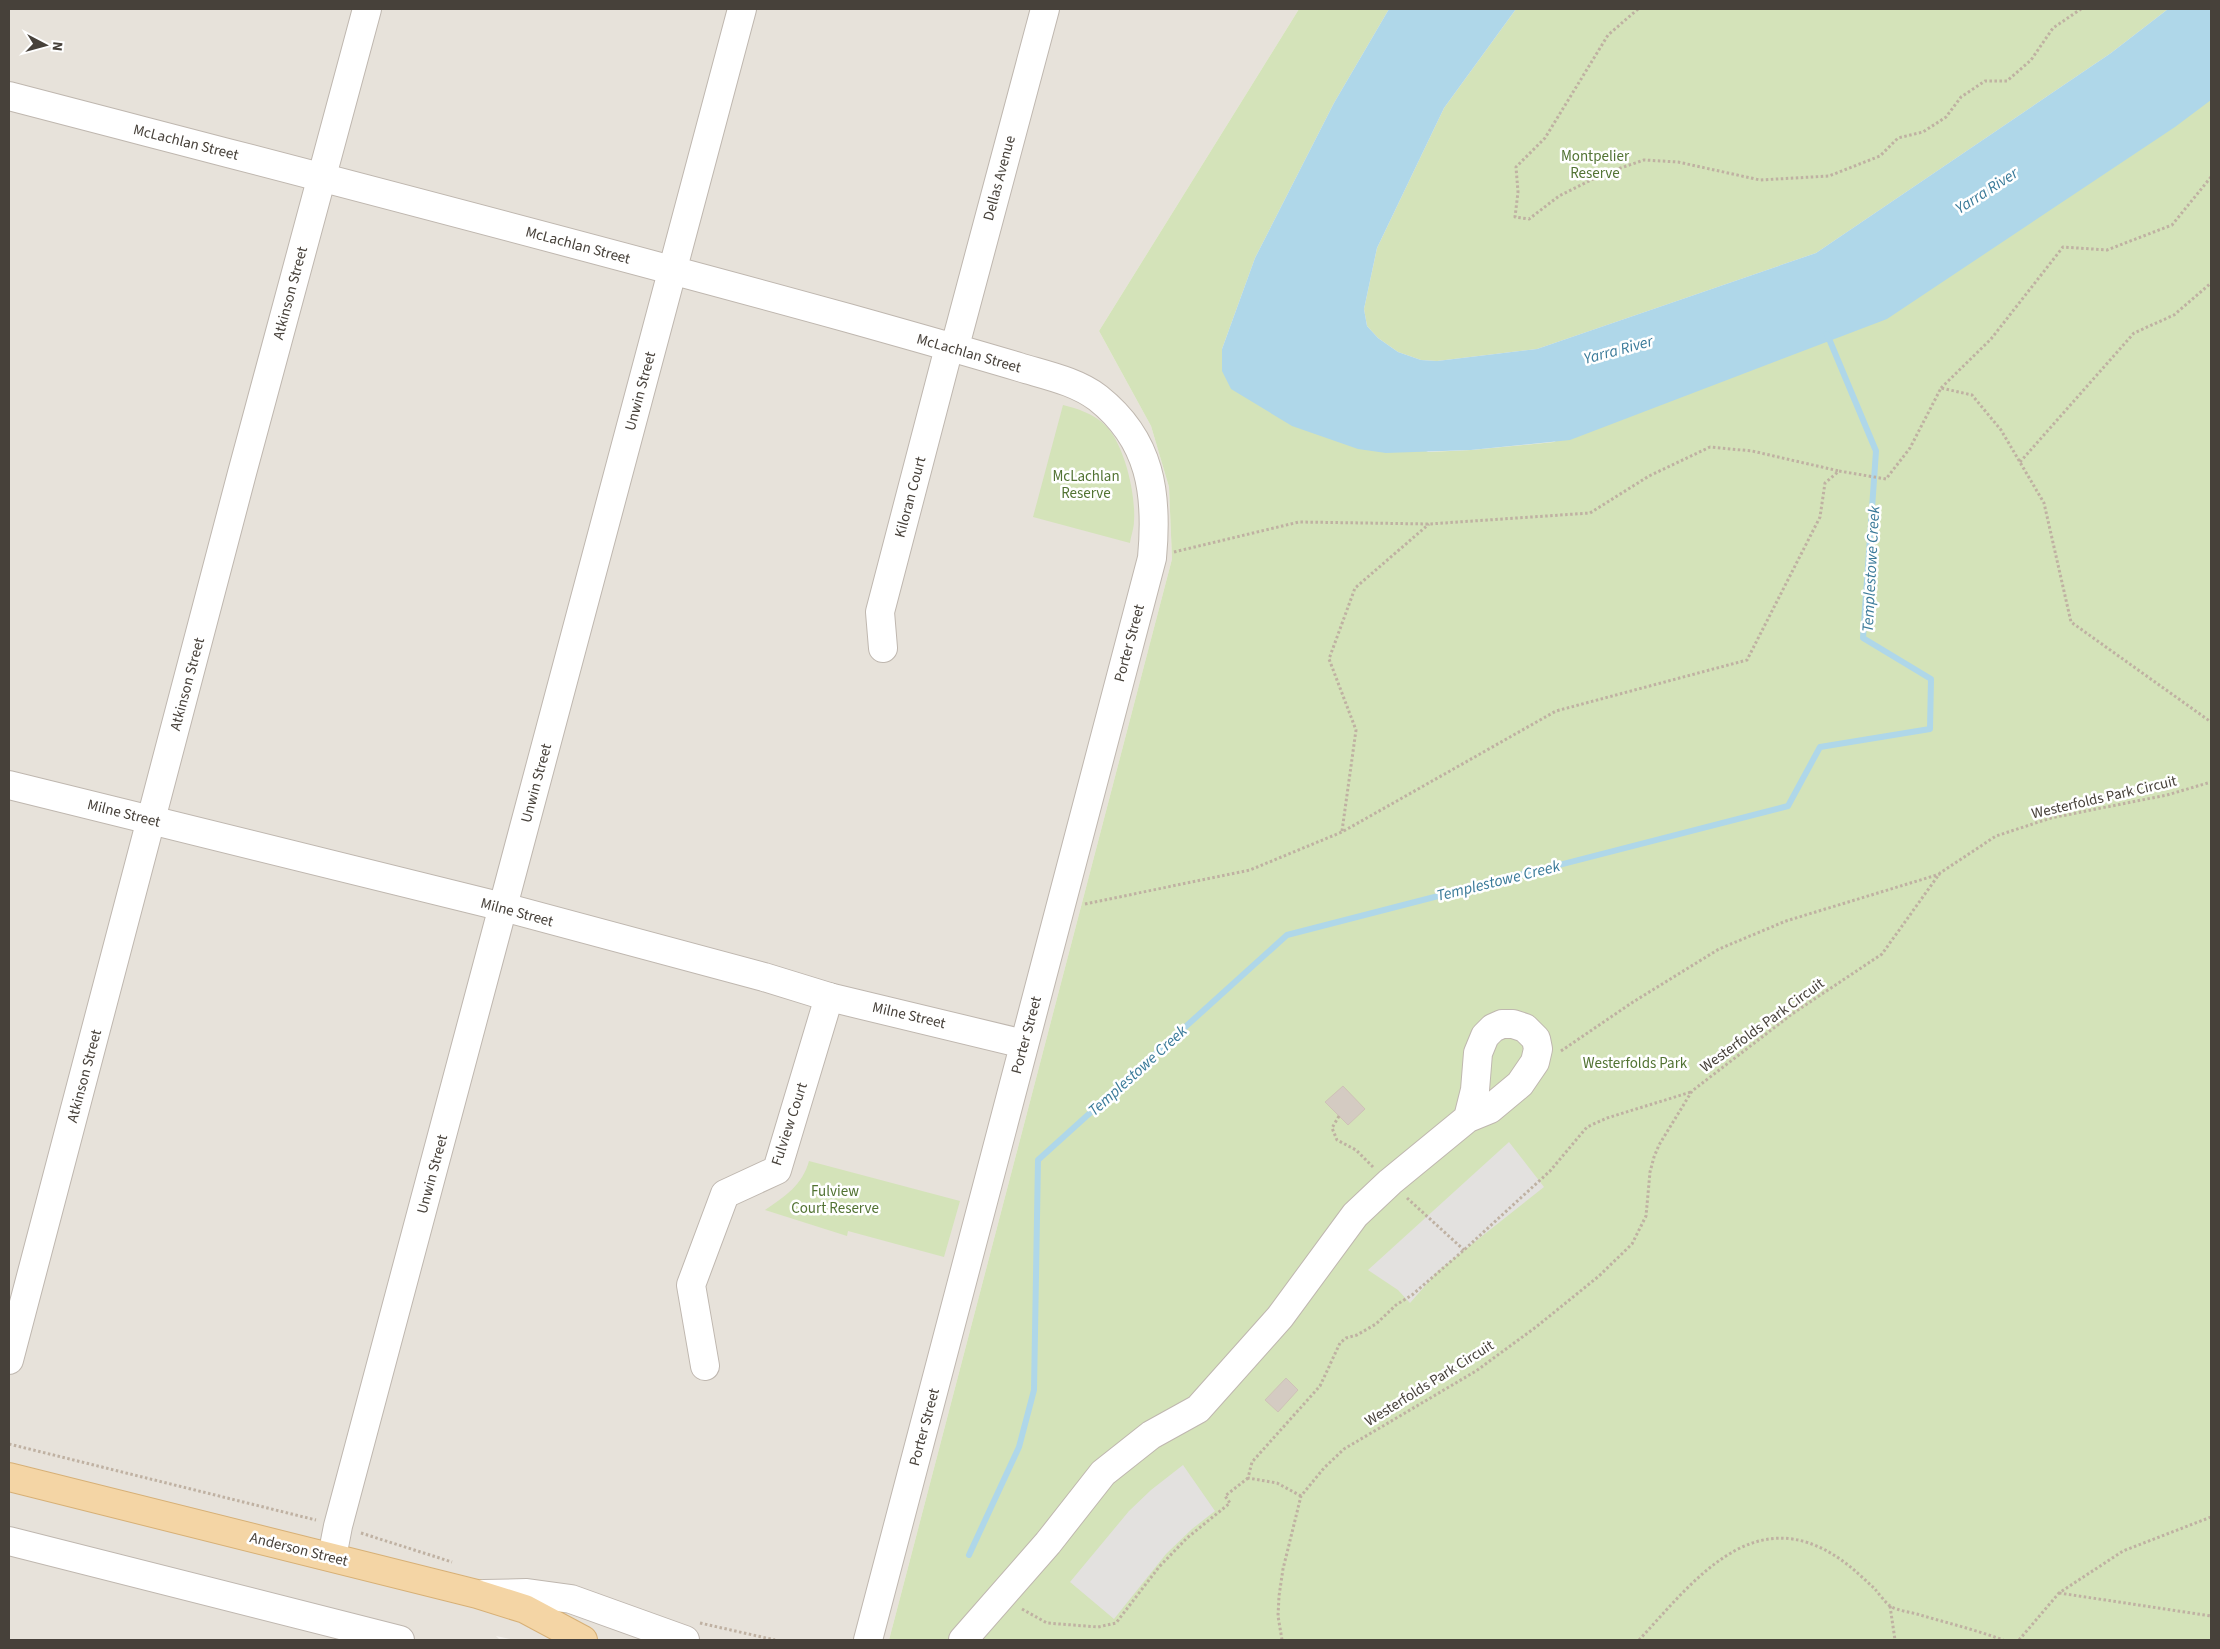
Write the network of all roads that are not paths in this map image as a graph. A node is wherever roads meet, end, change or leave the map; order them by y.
1 (367, 9) edge
2 (742, 9) edge
3 (1045, 9) edge
4 (9, 96) edge
5 (322, 177) junction
6 (672, 269) junction
7 (952, 347) junction
8 (1130, 431) joint
9 (883, 648) dead end
10 (9, 785) edge
11 (151, 820) junction
12 (503, 907) junction
13 (828, 997) junction
14 (1024, 1044) junction
15 (1468, 1118) dead end
16 (9, 1360) edge
17 (705, 1366) dead end
18 (9, 1477) edge
19 (9, 1542) edge
20 (332, 1557) junction
21 (477, 1594) junction
22 (688, 1631) edge
23 (400, 1640) edge
24 (583, 1640) edge
25 (868, 1640) edge
26 (963, 1640) edge

1 - 5 street, Atkinson Street
2 - 6 street, Unwin Street
3 - 7 street, Dellas Avenue
4 - 5 street, McLachlan Street
5 - 6 street, McLachlan Street
5 - 11 street, Atkinson Street
6 - 7 street, McLachlan Street
6 - 12 street, Unwin Street
7 - 8 street, McLachlan Street
7 - 9 street, Kiloran Court
8 - 14 street, Porter Street
10 - 11 street, Milne Street
11 - 12 street, Milne Street
11 - 16 street, Atkinson Street
12 - 13 street, Milne Street
12 - 20 street, Unwin Street
13 - 14 street, Milne Street
13 - 17 street, Fulview Court
14 - 25 street, Porter Street
15 - 26 street
18 - 20 main road, Anderson Street
19 - 23 street
20 - 21 main road, Anderson Street
21 - 22 street
21 - 24 main road, Anderson Street

